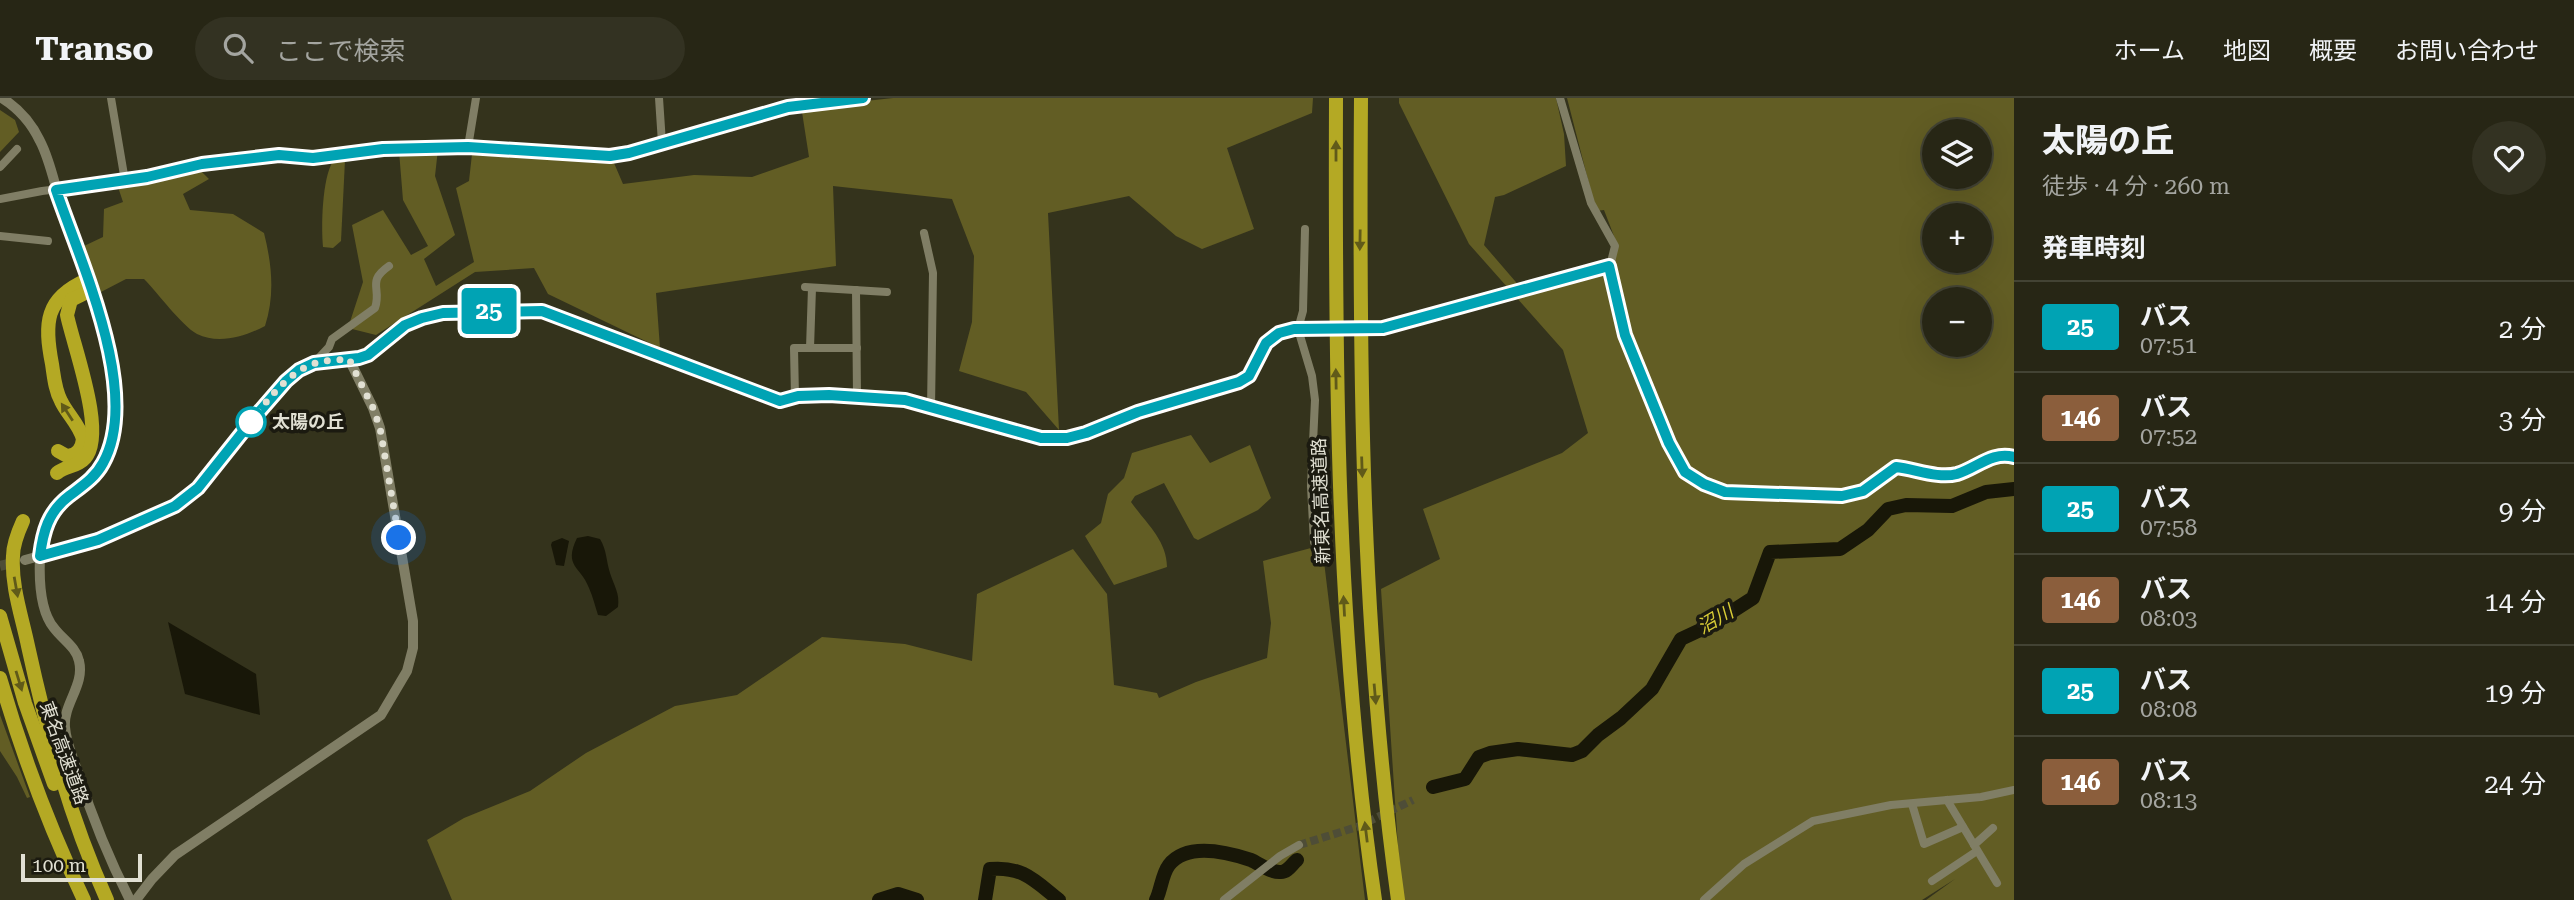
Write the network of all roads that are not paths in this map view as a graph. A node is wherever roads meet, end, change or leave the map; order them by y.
1 (2, 98) edge
2 (111, 98) edge
3 (476, 98) edge
4 (659, 98) edge
5 (863, 98) edge
6 (1336, 98) edge
7 (1361, 98) edge
8 (1560, 98) edge
9 (787, 103) edge
10 (662, 143) junction
11 (468, 147) junction
12 (17, 149) dead end
13 (0, 167) edge
14 (125, 181) junction
15 (56, 190) junction
16 (0, 199) edge
17 (1305, 229) dead end
18 (924, 233) dead end
19 (0, 236) edge
20 (48, 241) dead end
21 (389, 266) dead end
22 (1609, 266) junction
23 (89, 285) junction
24 (856, 290) junction
25 (887, 292) dead end
26 (1302, 329) junction
27 (810, 348) junction
28 (856, 348) junction
29 (349, 359) junction
30 (314, 363) junction
31 (857, 396) junction
32 (795, 397) junction
33 (931, 408) junction
34 (58, 451) dead end
35 (2014, 457) edge
36 (57, 473) dead end
37 (23, 521) dead end
38 (1314, 542) dead end
39 (40, 556) junction
40 (25, 560) tunnel mouth
41 (0, 616) edge
42 (0, 678) edge
43 (0, 704) edge
44 (2014, 790) edge
45 (1947, 800) junction
46 (1912, 804) junction
47 (1963, 827) junction
48 (1993, 828) dead end
49 (54, 834) junction
50 (1299, 845) tunnel mouth
51 (1976, 848) junction
52 (1932, 881) dead end
53 (1997, 883) dead end
54 (84, 900) edge
55 (105, 900) edge
56 (130, 900) edge
57 (136, 900) edge
58 (1224, 900) edge
59 (1375, 900) edge
60 (1398, 900) edge
61 (1704, 900) edge

1 - 15 street
2 - 14 street
3 - 11 street
4 - 10 street
5 - 9 street
59 -> 6 highway, 新東名高速道路
7 -> 60 highway
8 - 22 street
9 - 10 street
10 - 11 street
11 - 14 street
12 - 13 street
14 - 15 street
15 - 16 street
15 - 23 street
17 - 26 street
18 - 33 street
19 - 20 street
21 - 30 street
22 - 26 street
22 - 35 street
34 -> 23 highway
23 - 36 highway
23 - 39 street
24 - 25 street
24 - 27 street
24 - 28 street
26 - 33 street
26 - 38 street
27 - 28 street
27 - 32 street
28 - 31 street
29 - 30 street
29 - 32 street
29 - 57 street
30 - 39 street
31 - 32 street
31 - 33 street
37 -> 55 highway
39 - 40 street
39 - 56 street
41 -> 55 highway, 東名高速道路
42 - 49 highway, 東名高速道路
43 - 49 highway
44 - 45 street
45 - 46 street
45 - 47 street
46 - 47 street
46 - 61 street
47 - 51 street
48 - 51 street
49 - 54 highway, 東名高速道路
50 - 58 street
51 - 52 street
51 - 53 street

